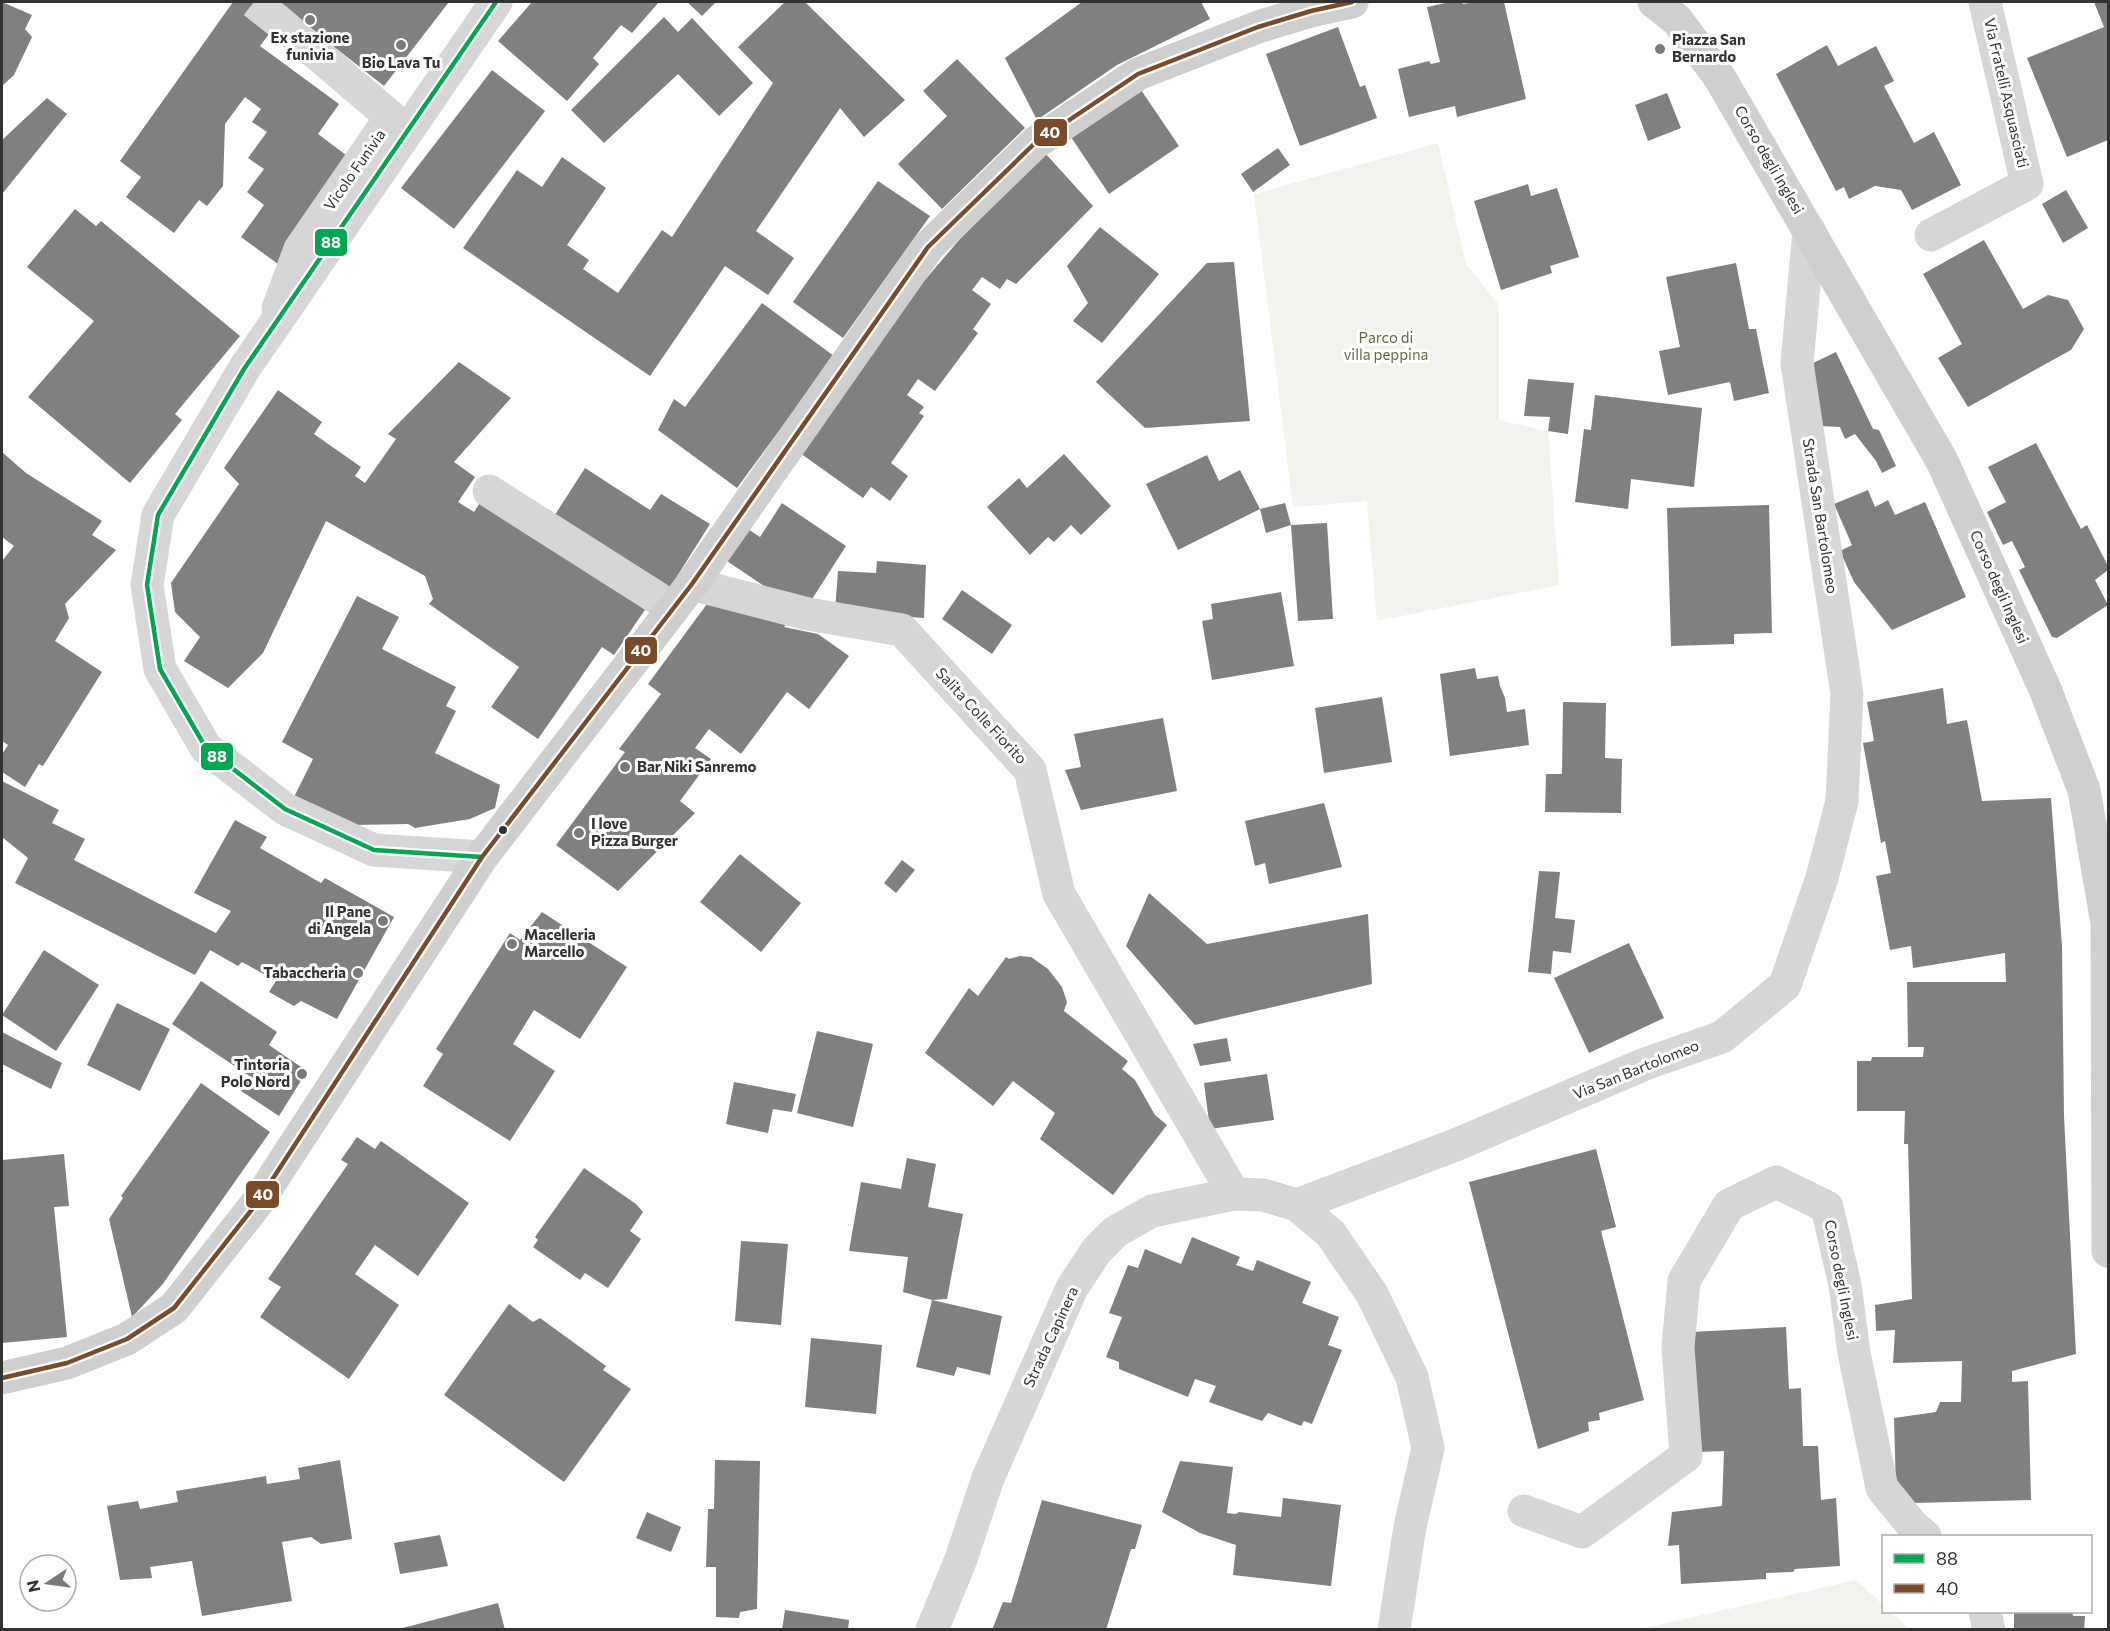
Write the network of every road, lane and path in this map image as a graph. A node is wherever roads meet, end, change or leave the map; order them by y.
1 (496, 2) edge
2 (1352, 2) edge
3 (1654, 2) edge
4 (1985, 2) edge
5 (278, 21) tunnel mouth
6 (1809, 230) junction
7 (1931, 235) dead end
8 (273, 325) junction
9 (489, 491) dead end
10 (682, 596) junction
11 (1842, 801) joint
12 (482, 857) junction
13 (1234, 1194) junction
14 (1297, 1206) junction
15 (2108, 1215) edge
16 (2109, 1251) edge
17 (2, 1378) edge
18 (1524, 1511) dead end
19 (1924, 1535) edge
20 (1985, 1613) edge
21 (932, 1629) edge
22 (1394, 1629) edge
23 (1989, 1629) edge

1 - 8 street
2 - 10 main road
3 - 6 main road, Corso degli Inglesi
4 - 7 street, Via Fratelli Asquasciati
5 - 8 street, Vicolo Funivia
6 - 11 street, Strada San Bartolomeo
6 - 15 main road, Corso degli Inglesi
8 - 12 street
9 - 10 street
10 - 12 main road
10 - 13 street, Salita Colle Fiorito
11 - 14 street, Via San Bartolomeo
12 - 17 main road
13 - 14 street, Strada Capinera
13 - 21 street, Strada Capinera
14 - 22 street
15 - 16 main road, Corso degli Inglesi
18 - 19 street, Corso degli Inglesi
20 - 23 street

